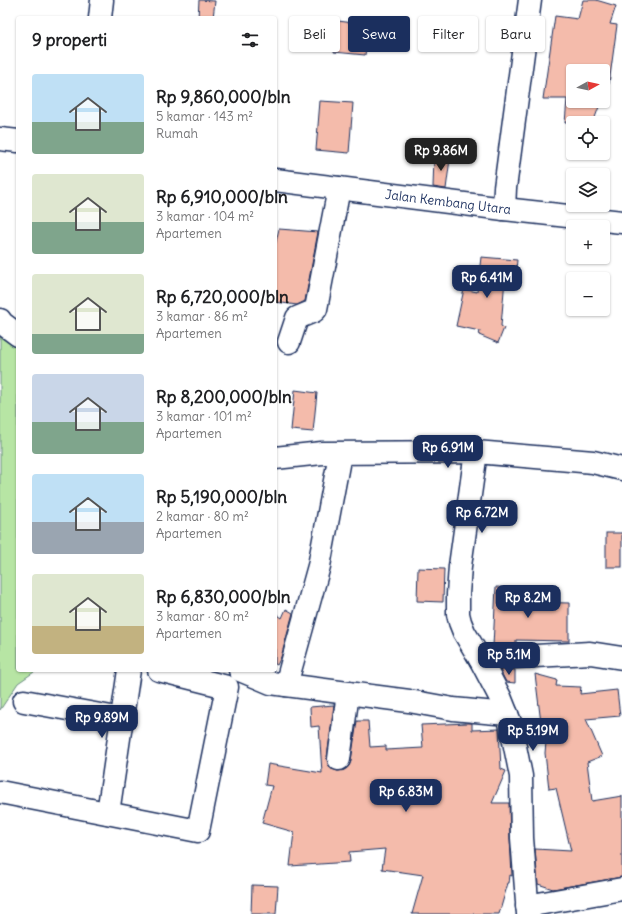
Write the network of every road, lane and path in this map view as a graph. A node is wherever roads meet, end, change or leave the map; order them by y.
1 (102, 0) edge
2 (530, 0) edge
3 (100, 16) edge
4 (0, 139) edge
5 (16, 141) edge
6 (277, 180) edge
7 (339, 188) junction
8 (504, 209) junction
9 (622, 222) edge
10 (0, 320) edge
11 (16, 334) edge
12 (289, 342) dead end
13 (476, 452) junction
14 (340, 454) junction
15 (277, 458) edge
16 (622, 469) edge
17 (480, 658) junction
18 (622, 658) edge
19 (129, 672) edge
20 (167, 672) edge
21 (245, 672) edge
22 (286, 684) junction
23 (348, 693) junction
24 (24, 701) dead end
25 (507, 714) junction
26 (122, 719) junction
27 (339, 759) dead end
28 (0, 792) edge
29 (108, 813) junction
30 (622, 890) edge
31 (527, 910) edge

1 - 3 street
2 - 8 street
4 - 5 street
6 - 7 street, Jalan Kembang Utara
7 - 8 street, Jalan Kembang Utara
7 - 12 street
8 - 9 street, Jalan Kembang Utara
10 - 11 street
13 - 14 street
13 - 16 street
13 - 17 street
14 - 15 street
14 - 22 street
17 - 18 street
17 - 25 street
19 - 26 street
20 - 29 street
21 - 22 street
22 - 23 street
23 - 25 street
23 - 27 street
24 - 26 street
25 - 31 street
26 - 29 street
28 - 29 street
30 - 31 street

